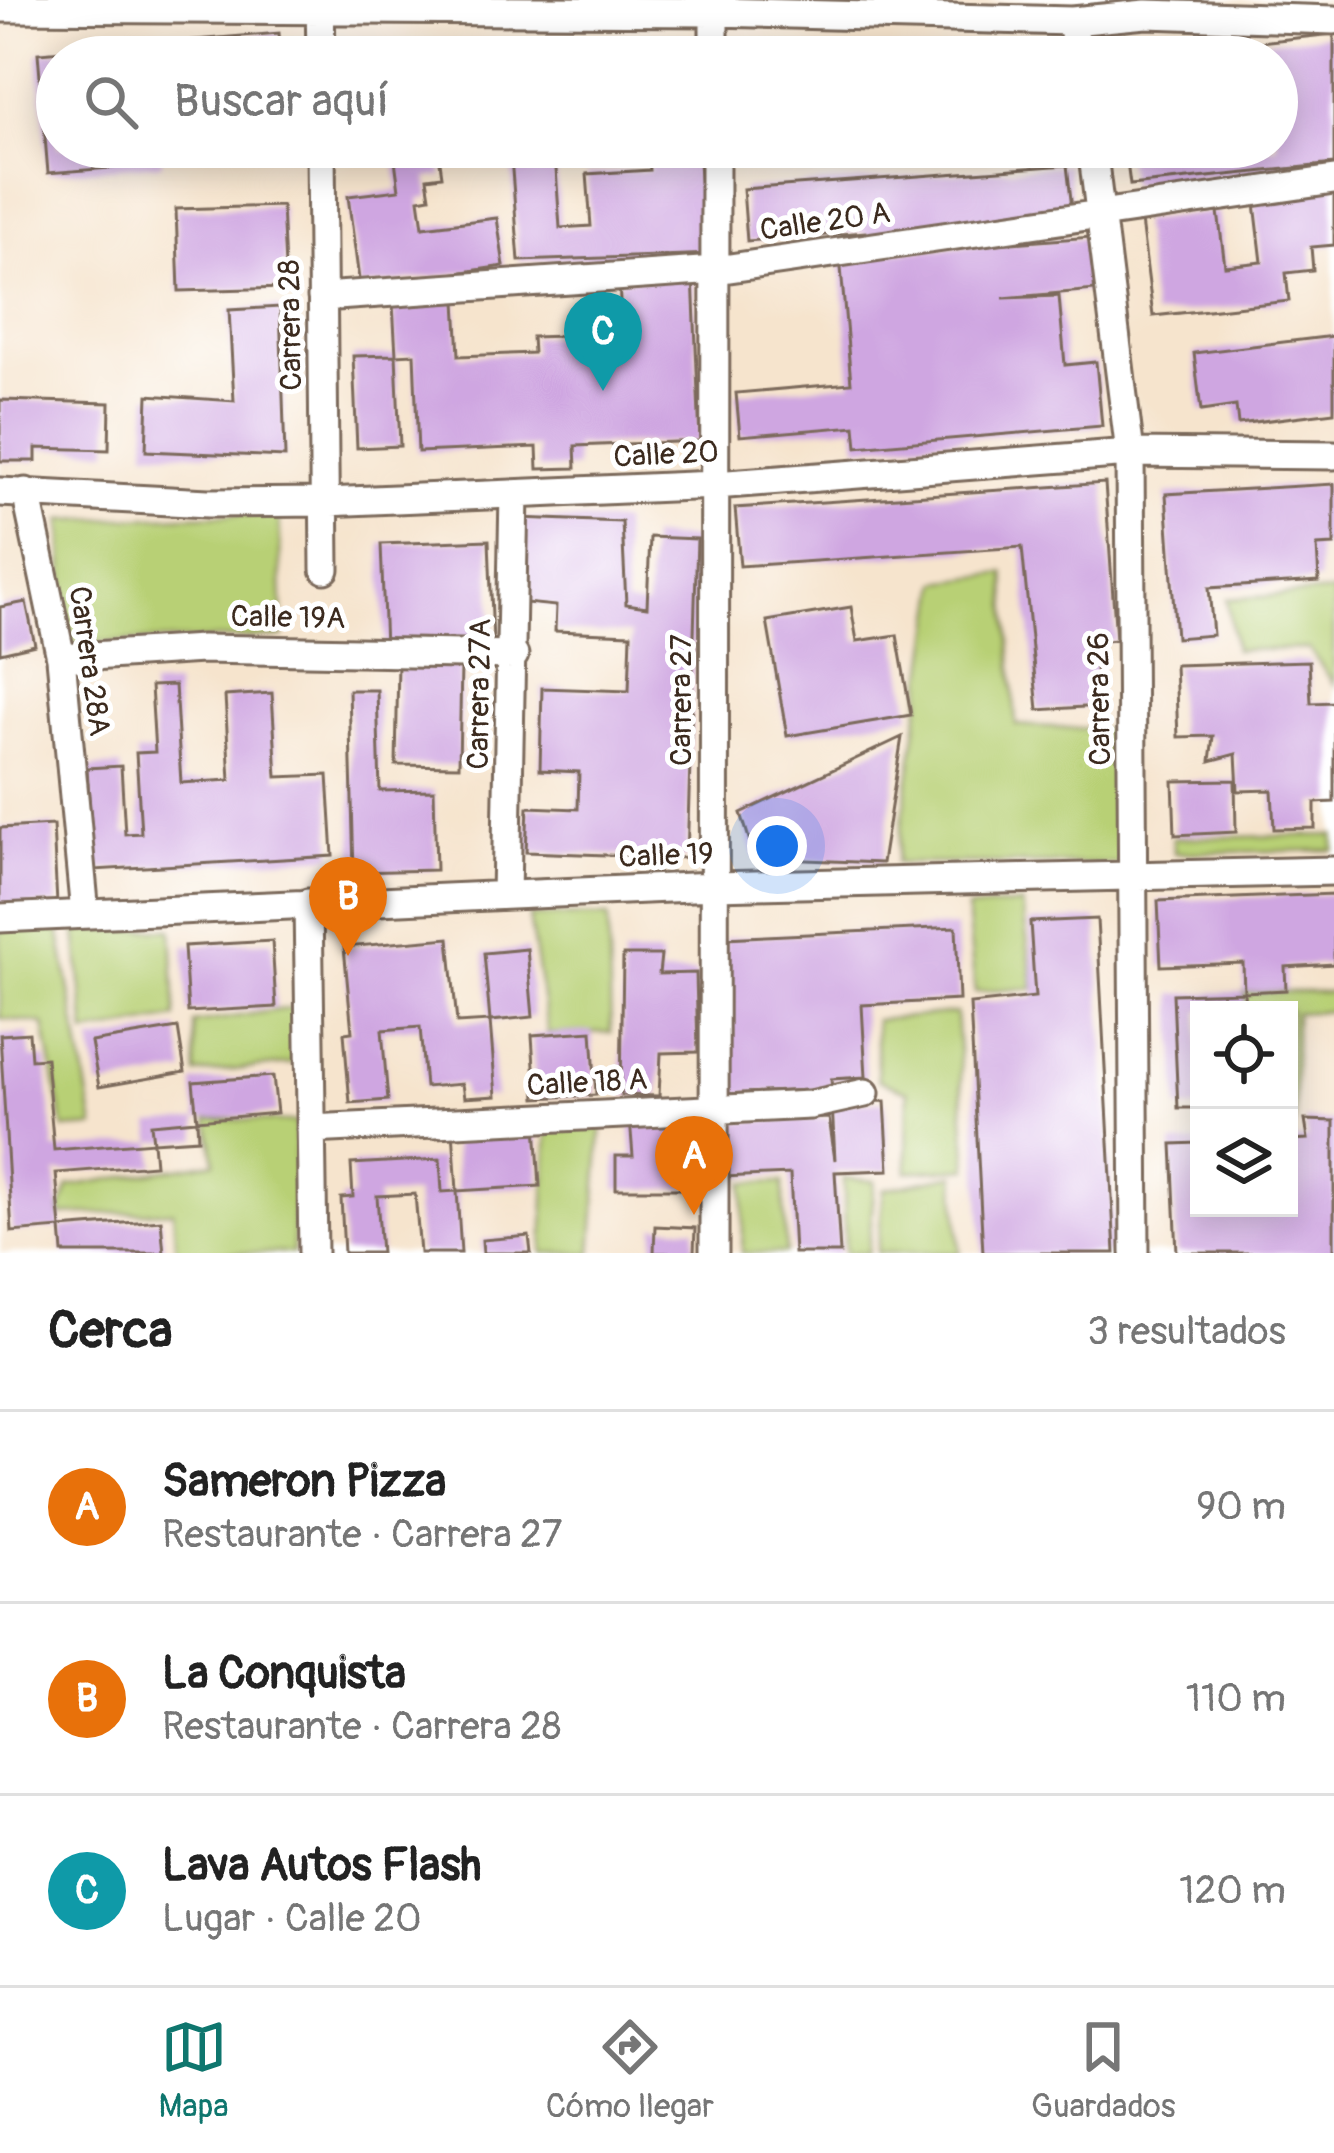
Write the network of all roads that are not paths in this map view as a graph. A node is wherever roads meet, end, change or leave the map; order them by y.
1 (56, 4) edge
2 (320, 6) edge
3 (714, 6) edge
4 (1146, 7) edge
5 (0, 8) edge
6 (1334, 20) edge
7 (1072, 21) junction
8 (321, 36) edge
9 (1074, 36) edge
10 (321, 168) edge
11 (715, 168) edge
12 (1095, 168) edge
13 (1334, 180) edge
14 (1103, 214) junction
15 (716, 270) junction
16 (322, 297) junction
17 (1130, 453) junction
18 (1334, 454) edge
19 (715, 485) junction
20 (13, 492) edge
21 (514, 494) junction
22 (326, 502) junction
23 (326, 569) dead end
24 (514, 655) junction
25 (61, 658) junction
26 (1334, 871) edge
27 (1134, 879) junction
28 (714, 886) junction
29 (506, 895) junction
30 (308, 903) junction
31 (85, 914) junction
32 (0, 917) edge
33 (866, 1094) dead end
34 (715, 1109) junction
35 (311, 1129) junction
36 (313, 1253) edge
37 (714, 1253) edge
38 (1136, 1253) edge

1 - 2 street
1 - 5 street
2 - 3 street
2 - 8 street
3 - 7 street
4 - 6 street
4 - 7 street
7 - 9 street
10 - 16 street, Carrera 28
11 - 15 street, Carrera 27
12 - 14 street, Carrera 26
13 - 14 street, Calle 20 A
14 - 15 street, Calle 20 A
14 - 17 street, Carrera 26
15 - 16 street, Calle 20 A
15 - 19 street, Carrera 27
16 - 22 street, Carrera 28
17 - 18 street, Calle 20
17 - 19 street, Calle 20
17 - 27 street, Carrera 26
19 - 21 street, Calle 20
19 - 28 street, Carrera 27
20 - 22 street, Calle 20
20 - 25 street, Carrera 28A
21 - 22 street, Calle 20
21 - 24 street, Carrera 27A
22 - 23 street, Carrera 28
24 - 25 street, Calle 19A
24 - 29 street, Carrera 27A
25 - 31 street, Carrera 28A
26 - 27 street, Calle 19
27 - 28 street, Calle 19
27 - 38 street, Carrera 26
28 - 29 street, Calle 19
28 - 34 street, Carrera 27
29 - 30 street, Calle 19
30 - 31 street, Calle 19
30 - 35 street
31 - 32 street, Calle 19
33 - 34 street, Calle 18 A
34 - 35 street, Calle 18 A
34 - 37 street, Carrera 27
35 - 36 street

